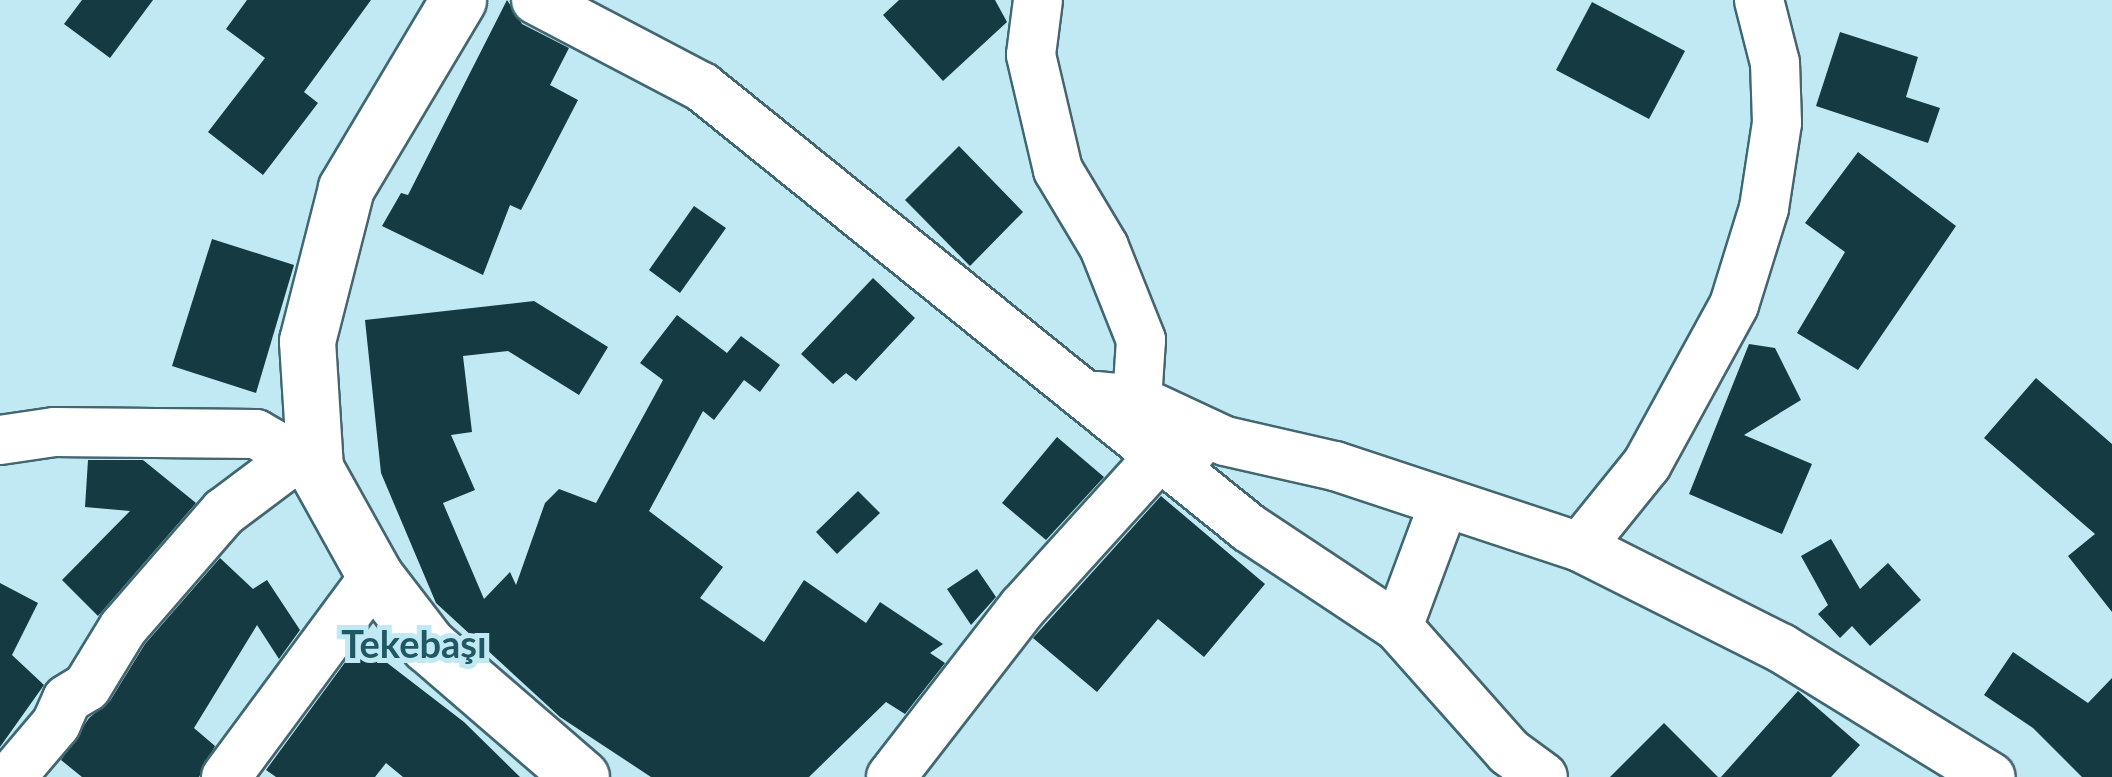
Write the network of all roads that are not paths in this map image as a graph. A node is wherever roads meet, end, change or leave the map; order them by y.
1 (458, 0) edge
2 (536, 0) edge
3 (1038, 0) edge
4 (1759, 0) edge
5 (1088, 395) junction
6 (1137, 400) junction
7 (0, 440) edge
8 (1225, 441) junction
9 (1161, 455) junction
10 (307, 462) junction
11 (1443, 506) junction
12 (1580, 547) junction
13 (375, 576) junction
14 (1398, 627) junction
15 (11, 777) edge
16 (226, 777) edge
17 (581, 777) edge
18 (891, 777) edge
19 (1543, 777) edge
20 (1991, 777) edge

1 - 10 street
2 - 5 street
3 - 6 street
4 - 12 street
5 - 6 street
5 - 9 street
6 - 8 street
7 - 10 street
8 - 9 street
8 - 11 street
9 - 14 street
9 - 18 street
10 - 13 street
10 - 15 street
11 - 12 street
11 - 14 street
12 - 20 street
13 - 16 street
13 - 17 street
14 - 19 street

